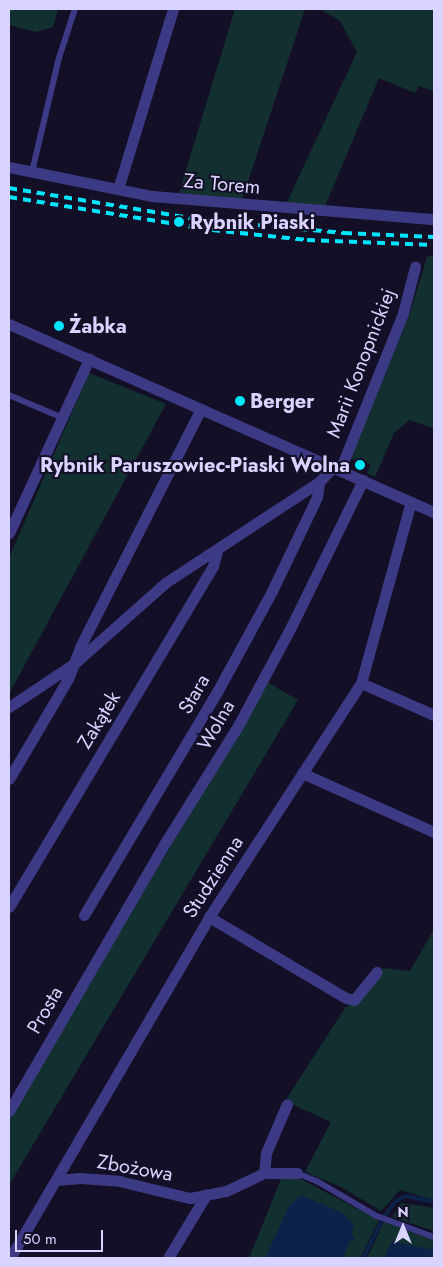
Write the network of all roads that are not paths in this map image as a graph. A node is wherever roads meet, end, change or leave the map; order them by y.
1 (75, 9) edge
2 (173, 9) edge
3 (9, 167) edge
4 (32, 172) junction
5 (118, 189) junction
6 (434, 219) edge
7 (415, 267) dead end
8 (9, 324) edge
9 (89, 359) junction
10 (9, 395) edge
11 (201, 409) junction
12 (61, 417) junction
13 (337, 469) junction
14 (363, 480) junction
15 (319, 482) junction
16 (411, 502) junction
17 (434, 512) edge
18 (9, 533) edge
19 (217, 551) junction
20 (75, 663) junction
21 (362, 683) junction
22 (9, 707) edge
23 (434, 715) edge
24 (302, 773) junction
25 (9, 779) edge
26 (434, 832) edge
27 (9, 907) edge
28 (84, 915) dead end
29 (209, 917) junction
30 (377, 972) dead end
31 (85, 980) joint
32 (287, 1104) dead end
33 (9, 1111) edge
34 (264, 1173) junction
35 (297, 1173) joint
36 (56, 1180) junction
37 (206, 1195) junction
38 (434, 1237) edge
39 (10, 1258) edge
40 (168, 1258) edge

1 - 4 lane
2 - 5 street
3 - 4 street, Za Torem
4 - 5 street, Za Torem
5 - 6 street, Za Torem
7 - 13 street, Marii Konopnickiej
8 - 9 street
9 - 11 street
9 - 12 street
10 - 12 lane
11 - 13 street
11 - 20 street
12 - 18 street
13 - 14 street
13 - 15 street, Stara
14 - 16 street
14 - 31 street, Wolna
15 - 19 street, Stara
15 - 28 street, Stara
16 - 17 street
16 - 21 street, Studzienna
19 - 20 street, Stara
19 - 27 street, Zakątek
20 - 22 street, Stara
20 - 25 street
21 - 23 street
21 - 24 street, Studzienna
24 - 26 street
24 - 29 street, Studzienna
29 - 30 street
29 - 36 street, Studzienna
31 - 33 street, Prosta
32 - 34 street
34 - 35 street, Zbożowa
34 - 37 street, Zbożowa
35 - 38 lane
36 - 37 street, Zbożowa
36 - 39 street, Studzienna
37 - 40 street

